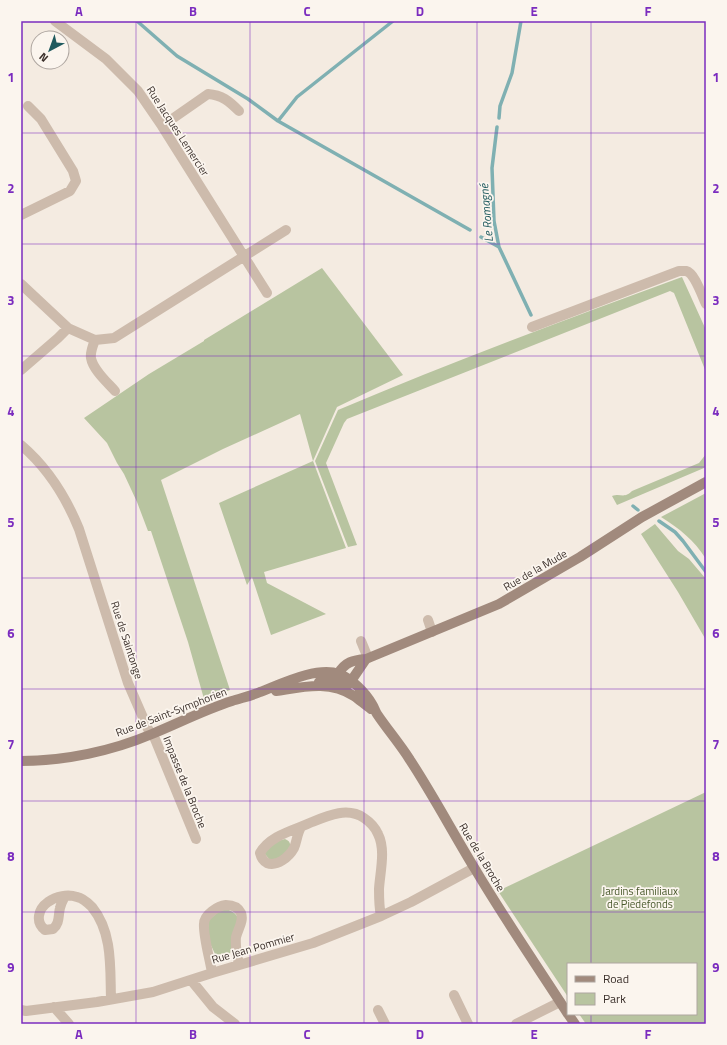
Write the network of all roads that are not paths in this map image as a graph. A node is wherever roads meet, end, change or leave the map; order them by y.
1 (55, 21) edge
2 (28, 106) dead end
3 (239, 111) dead end
4 (162, 126) junction
5 (21, 215) edge
6 (286, 230) dead end
7 (243, 257) junction
8 (21, 284) edge
9 (267, 293) dead end
10 (706, 304) edge
11 (532, 327) dead end
12 (68, 328) junction
13 (95, 340) junction
14 (21, 370) edge
15 (115, 391) dead end
16 (21, 445) edge
17 (706, 482) edge
18 (428, 620) dead end
19 (432, 632) junction
20 (361, 641) dead end
21 (367, 658) junction
22 (338, 674) junction
23 (351, 682) junction
24 (314, 685) junction
25 (259, 693) junction
26 (376, 712) junction
27 (152, 734) junction
28 (21, 761) edge
29 (301, 827) dead end
30 (196, 839) dead end
31 (474, 868) junction
32 (65, 896) dead end
33 (381, 916) junction
34 (239, 965) junction
35 (212, 973) junction
36 (191, 980) junction
37 (454, 995) dead end
38 (111, 999) junction
39 (560, 1002) junction
40 (54, 1007) junction
41 (378, 1010) dead end
42 (23, 1012) edge
43 (567, 1012) edge
44 (569, 1015) edge
45 (69, 1024) edge
46 (236, 1024) edge
47 (385, 1024) edge
48 (468, 1024) edge
49 (516, 1024) edge
50 (575, 1024) edge

1 - 4 street, Rue Jacques Lemercier
2 - 5 street
3 - 4 street
4 - 7 street, Rue Jacques Lemercier
6 - 7 street
7 - 9 street, Rue Jacques Lemercier
7 - 13 street
8 - 12 street
10 - 11 street
12 - 13 street
12 - 14 street
13 - 15 street
16 - 27 street, Rue de Saintonge
17 - 19 street, Rue de la Mude
18 - 19 street
19 - 21 street, Rue de la Mude
20 - 21 street
21 - 22 street, Rue de la Mude
21 - 23 street
22 - 23 street
22 - 25 street, Rue de Saint-Symphorien
23 - 24 street
23 - 26 street
24 - 25 street, Rue de Saint-Symphorien
24 - 26 street, Rue de Saint-Symphorien
25 - 27 street, Rue de Saint-Symphorien
26 - 31 street, Rue de la Broche
27 - 28 street, Rue de Saint-Symphorien
27 - 30 street, Impasse de la Broche
29 - 33 street
31 - 33 street, Rue Jean Pommier
31 - 39 street, Rue de la Broche
32 - 38 street
33 - 34 street, Rue Jean Pommier
34 - 35 street, Rue Jean Pommier
34 - 35 street
35 - 36 street, Rue Jean Pommier
36 - 38 street, Rue Jean Pommier
36 - 46 street
37 - 48 street
38 - 40 street, Rue Jean Pommier
39 - 43 street, Rue de la Broche
39 - 49 street
40 - 42 street, Rue Jean Pommier
40 - 45 street
41 - 47 street
44 - 50 street, Rue de la Broche

